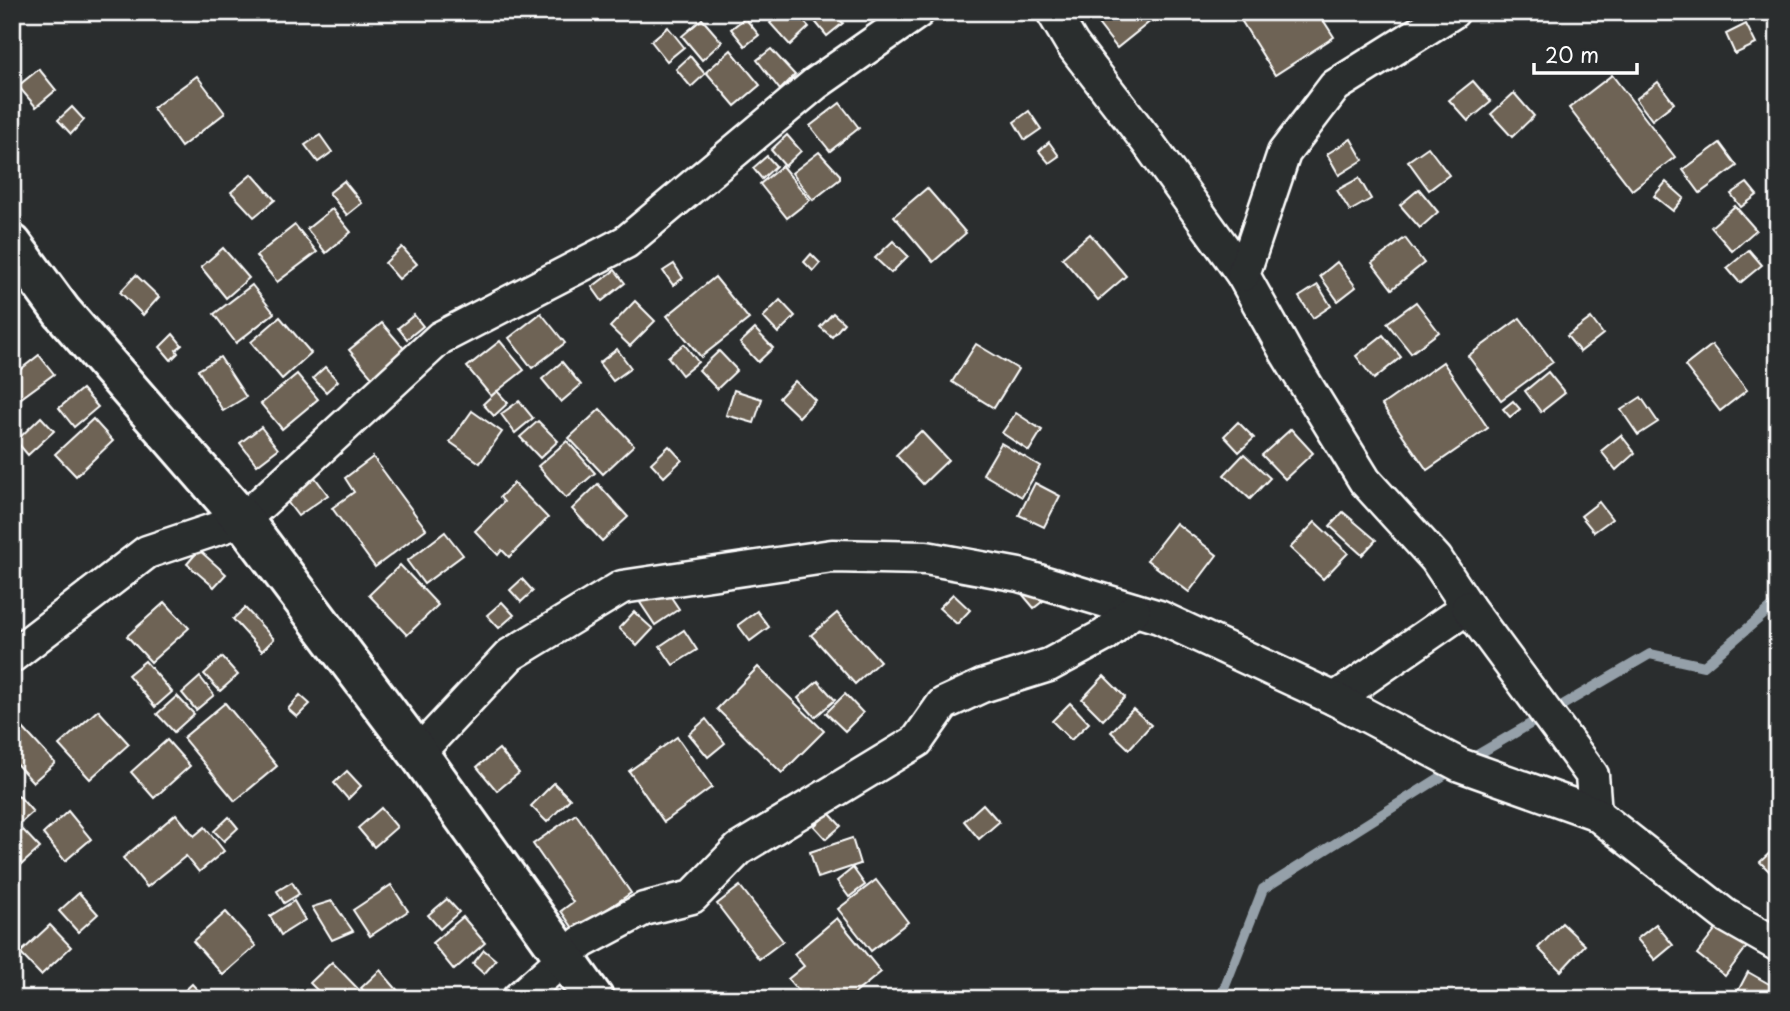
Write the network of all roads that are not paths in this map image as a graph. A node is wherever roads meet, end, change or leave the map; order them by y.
1 (918, 12) edge
2 (1053, 12) edge
3 (1453, 12) edge
4 (12, 244) edge
5 (1243, 275) junction
6 (243, 520) junction
7 (1468, 607) junction
8 (1134, 610) junction
9 (12, 656) edge
10 (1335, 699) junction
11 (418, 753) junction
12 (1595, 813) junction
13 (1778, 945) edge
14 (565, 957) junction
15 (518, 999) edge
16 (594, 999) edge

1 - 6 street
2 - 5 street
3 - 5 street
4 - 6 street
5 - 7 street
6 - 9 street
6 - 11 street
7 - 10 street
7 - 12 street
8 - 10 street
8 - 11 street
8 - 14 street
10 - 12 street
11 - 14 street
12 - 13 street
14 - 15 street
14 - 16 street

